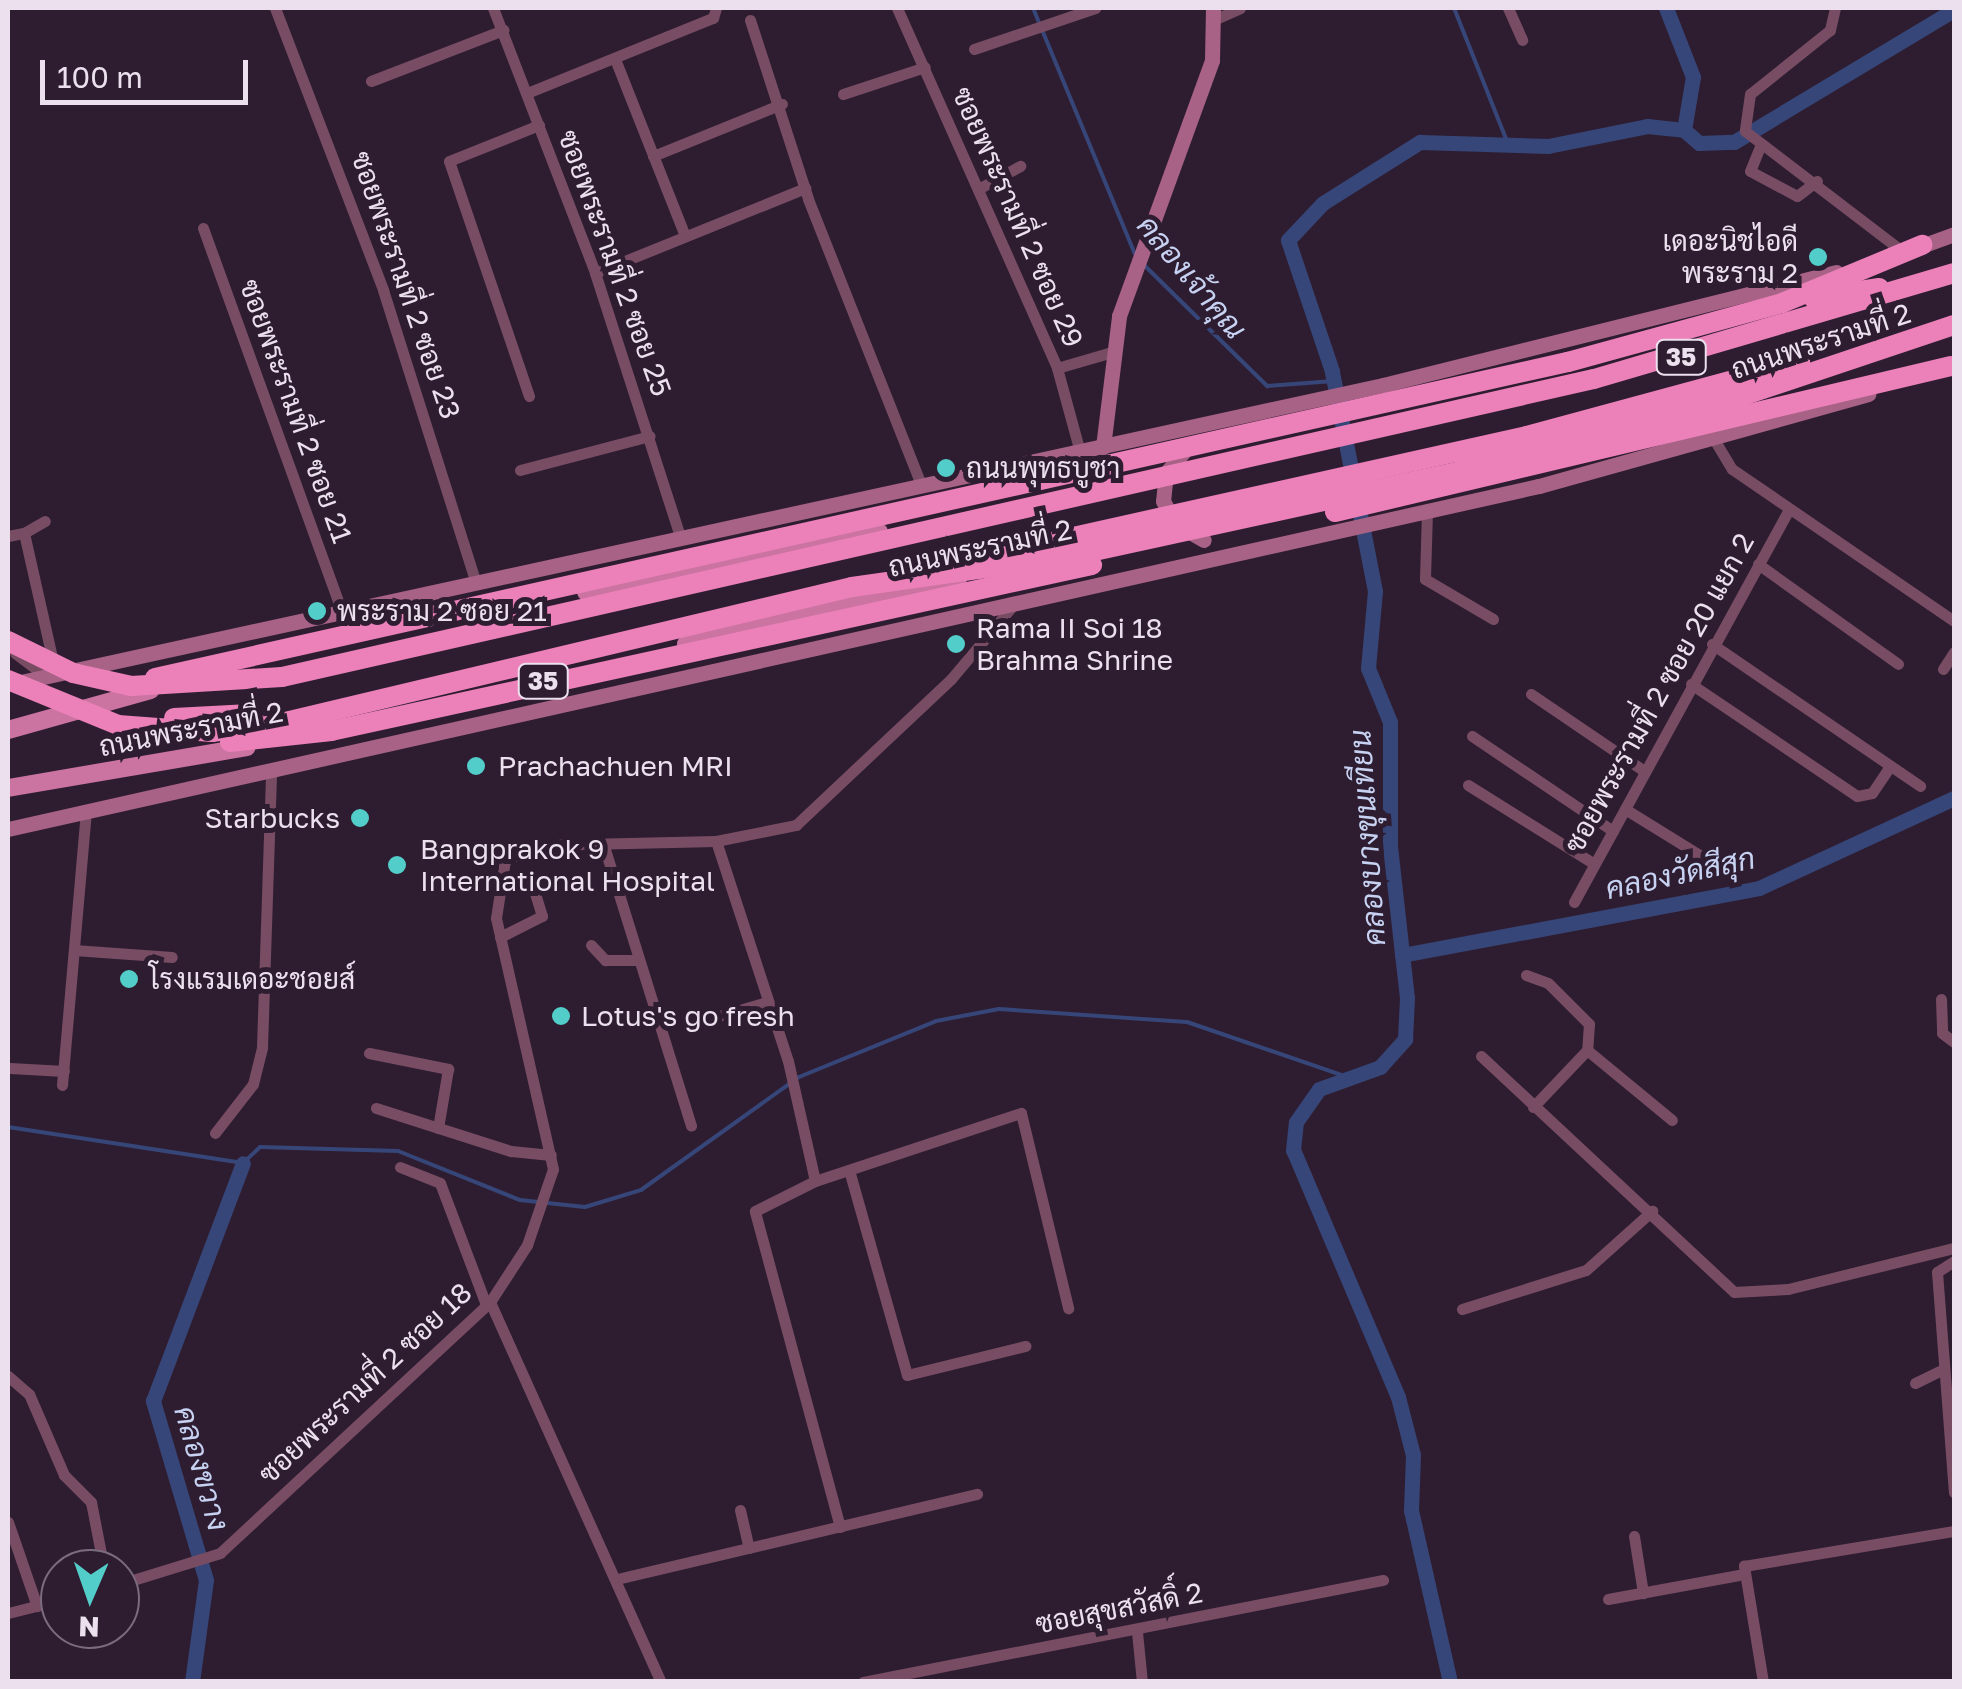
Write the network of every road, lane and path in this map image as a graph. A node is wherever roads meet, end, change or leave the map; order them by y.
1 (275, 8) edge
2 (493, 8) edge
3 (716, 8) edge
4 (896, 8) edge
5 (1095, 8) edge
6 (1240, 8) edge
7 (1508, 8) edge
8 (1835, 8) edge
9 (1216, 13) edge
10 (750, 20) dead end
11 (503, 30) junction
12 (1522, 40) dead end
13 (974, 49) dead end
14 (616, 59) junction
15 (924, 68) junction
16 (372, 80) dead end
17 (527, 93) junction
18 (844, 94) dead end
19 (782, 104) junction
20 (539, 125) junction
21 (1758, 143) junction
22 (653, 156) junction
23 (1020, 166) dead end
24 (1817, 180) junction
25 (805, 188) junction
26 (980, 188) junction
27 (203, 228) dead end
28 (1954, 234) edge
29 (685, 236) junction
30 (1912, 249) junction
31 (595, 273) junction
32 (1954, 273) edge
33 (1933, 281) junction
34 (1954, 282) edge
35 (1782, 302) junction
36 (1954, 311) edge
37 (1946, 328) edge
38 (1112, 352) junction
39 (1953, 365) edge
40 (1057, 368) junction
41 (529, 396) dead end
42 (1806, 396) junction
43 (650, 436) junction
44 (1715, 442) junction
45 (1103, 447) junction
46 (1186, 449) junction
47 (1080, 452) junction
48 (520, 470) dead end
49 (922, 487) junction
50 (1071, 497) junction
51 (1790, 510) junction
52 (1420, 513) junction
53 (45, 521) dead end
54 (24, 533) junction
55 (8, 536) edge
56 (681, 539) junction
57 (1204, 540) junction
58 (1076, 555) junction
59 (1758, 564) junction
60 (476, 583) junction
61 (1015, 603) junction
62 (342, 612) junction
63 (1493, 619) dead end
64 (1954, 621) edge
65 (1712, 644) junction
66 (12, 651) edge
67 (1954, 652) edge
68 (1898, 664) dead end
69 (1943, 669) dead end
70 (8, 682) edge
71 (50, 682) junction
72 (1691, 684) junction
73 (1530, 694) dead end
74 (8, 730) edge
75 (1472, 736) dead end
76 (1888, 768) junction
77 (1643, 770) junction
78 (271, 773) junction
79 (1468, 786) dead end
80 (1920, 786) dead end
81 (8, 788) edge
82 (1625, 809) junction
83 (86, 812) junction
84 (8, 829) edge
85 (1613, 830) junction
86 (716, 841) junction
87 (603, 842) junction
88 (1593, 864) junction
89 (1727, 872) dead end
90 (530, 876) dead end
91 (1574, 902) dead end
92 (500, 938) junction
93 (592, 945) dead end
94 (74, 950) junction
95 (172, 957) dead end
96 (638, 960) junction
97 (1526, 975) dead end
98 (1942, 999) dead end
99 (767, 1002) junction
100 (719, 1016) dead end
101 (1954, 1042) edge
102 (1588, 1050) junction
103 (369, 1053) dead end
104 (1481, 1056) dead end
105 (10, 1068) edge
106 (64, 1072) junction
107 (62, 1086) dead end
108 (1533, 1107) junction
109 (376, 1108) dead end
110 (1672, 1120) dead end
111 (691, 1126) dead end
112 (438, 1128) junction
113 (215, 1133) dead end
114 (552, 1155) junction
115 (400, 1166) dead end
116 (849, 1170) junction
117 (815, 1181) junction
118 (1652, 1212) junction
119 (1954, 1248) edge
120 (1954, 1260) edge
121 (488, 1303) junction
122 (1068, 1308) dead end
123 (1462, 1309) dead end
124 (1025, 1346) dead end
125 (1942, 1370) junction
126 (8, 1376) edge
127 (1915, 1383) dead end
128 (1954, 1492) edge
129 (978, 1494) dead end
130 (740, 1510) dead end
131 (8, 1522) edge
132 (840, 1528) junction
133 (1954, 1531) edge
134 (1634, 1536) dead end
135 (748, 1548) junction
136 (100, 1549) edge
137 (1738, 1575) junction
138 (617, 1579) junction
139 (140, 1580) edge
140 (1383, 1580) dead end
141 (1643, 1592) junction
142 (1608, 1599) dead end
143 (40, 1605) edge
144 (37, 1606) junction
145 (8, 1613) edge
146 (1138, 1632) junction
147 (926, 1676) edge
148 (661, 1682) edge
149 (863, 1682) edge
150 (1142, 1682) edge
151 (1763, 1682) edge

1 - 60 street, ซอยพระรามที่ 2 ซอย 23
2 - 11 street, ซอยพระรามที่ 2 ซอย 25
3 - 14 street
4 - 15 street, ซอยพระรามที่ 2 ซอย 29
5 - 13 street
6 - 9 street
7 - 12 street
8 - 21 street
9 - 38 main road
10 - 19 street
11 - 16 street
11 - 17 street, ซอยพระรามที่ 2 ซอย 25
14 - 17 street
14 - 22 street
15 - 18 street
15 - 26 street, ซอยพระรามที่ 2 ซอย 29
17 - 20 street, ซอยพระรามที่ 2 ซอย 25
19 - 22 street
19 - 25 street
20 - 31 street, ซอยพระรามที่ 2 ซอย 25
20 - 41 street
21 - 24 street
21 - 24 street
22 - 29 street
23 - 26 street
24 - 30 street
25 - 29 street
25 - 49 street
26 - 40 street, ซอยพระรามที่ 2 ซอย 29
27 - 62 street, ซอยพระรามที่ 2 ซอย 21
28 - 30 main road, 35
29 - 31 street
30 - 35 highway
30 - 45 main road, 35
31 - 43 street, ซอยพระรามที่ 2 ซอย 25
32 - 33 highway, ถนนพระรามที่ 2 / 35
33 - 35 highway
33 - 50 highway, ถนนพระรามที่ 2 / 35
34 - 66 highway
35 - 46 highway
36 - 71 highway
37 - 42 highway
37 - 58 highway, ถนนพระรามที่ 2 / 35
38 - 40 street
38 - 45 main road
39 - 42 highway
39 - 44 main road, 35
40 - 47 street, ซอยพระรามที่ 2 ซอย 29
42 - 57 highway
43 - 48 street
43 - 56 street, ซอยพระรามที่ 2 ซอย 25
44 - 51 street
44 - 52 main road, 35
45 - 47 main road, 35
46 - 57 main road
46 - 66 highway
47 - 49 main road, 35
49 - 56 main road, 35
50 - 66 highway
50 - 74 main road, ถนนพระรามที่ 2 / 35
51 - 59 street, ซอยพระรามที่ 2 ซอย 20 แยก 2
51 - 64 street
52 - 61 main road, 35
52 - 63 street
53 - 54 street
54 - 55 street
54 - 71 street
56 - 60 main road, 35
57 - 71 highway
58 - 70 highway
58 - 81 main road, ถนนพระรามที่ 2 / 35
59 - 65 street, ซอยพระรามที่ 2 ซอย 20 แยก 2
59 - 68 street
60 - 62 main road, 35
61 - 78 main road, 35
61 - 86 street, ซอยพระรามที่ 2 ซอย 18
62 - 71 main road, 35
65 - 72 street, ซอยพระรามที่ 2 ซอย 20 แยก 2
65 - 76 street
66 - 71 street
67 - 69 street
70 - 71 highway
72 - 76 street
72 - 77 street, ซอยพระรามที่ 2 ซอย 20 แยก 2
73 - 77 street
75 - 85 street
76 - 80 street
77 - 82 street, ซอยพระรามที่ 2 ซอย 20 แยก 2
78 - 83 main road, 35
78 - 113 street
79 - 88 street
82 - 85 street, ซอยพระรามที่ 2 ซอย 20 แยก 2
82 - 89 street
83 - 84 main road, 35
83 - 94 street
85 - 88 street, ซอยพระรามที่ 2 ซอย 20 แยก 2
86 - 87 street, ซอยพระรามที่ 2 ซอย 18
86 - 99 street
87 - 92 street, ซอยพระรามที่ 2 ซอย 18
87 - 96 street
88 - 91 street, ซอยพระรามที่ 2 ซอย 20 แยก 2
90 - 92 street
92 - 114 street, ซอยพระรามที่ 2 ซอย 18
93 - 96 street
94 - 95 street
94 - 106 street
96 - 111 street
97 - 102 street
98 - 101 street
99 - 100 street
99 - 117 street
102 - 108 street
102 - 110 street
103 - 112 street
104 - 108 street
105 - 106 street
106 - 107 street
108 - 118 street
109 - 112 street
112 - 114 street
114 - 121 street, ซอยพระรามที่ 2 ซอย 18
115 - 121 street
116 - 117 street
116 - 122 street
116 - 124 street
117 - 132 street
118 - 119 street
118 - 123 street
120 - 125 street
121 - 138 street
121 - 139 street, ซอยพระรามที่ 2 ซอย 18
125 - 127 street
125 - 128 street
126 - 136 street
129 - 132 street
130 - 135 street
131 - 144 street
132 - 135 street
133 - 137 street
134 - 141 street
135 - 138 street
137 - 141 street
137 - 151 street
138 - 148 street
140 - 146 street, ซอยสุขสวัสดิ์ 2
141 - 142 street
143 - 144 street
144 - 145 street
146 - 147 street, ซอยสุขสวัสดิ์ 2
146 - 150 street
147 - 149 street, ซอยสุขสวัสดิ์ 2

